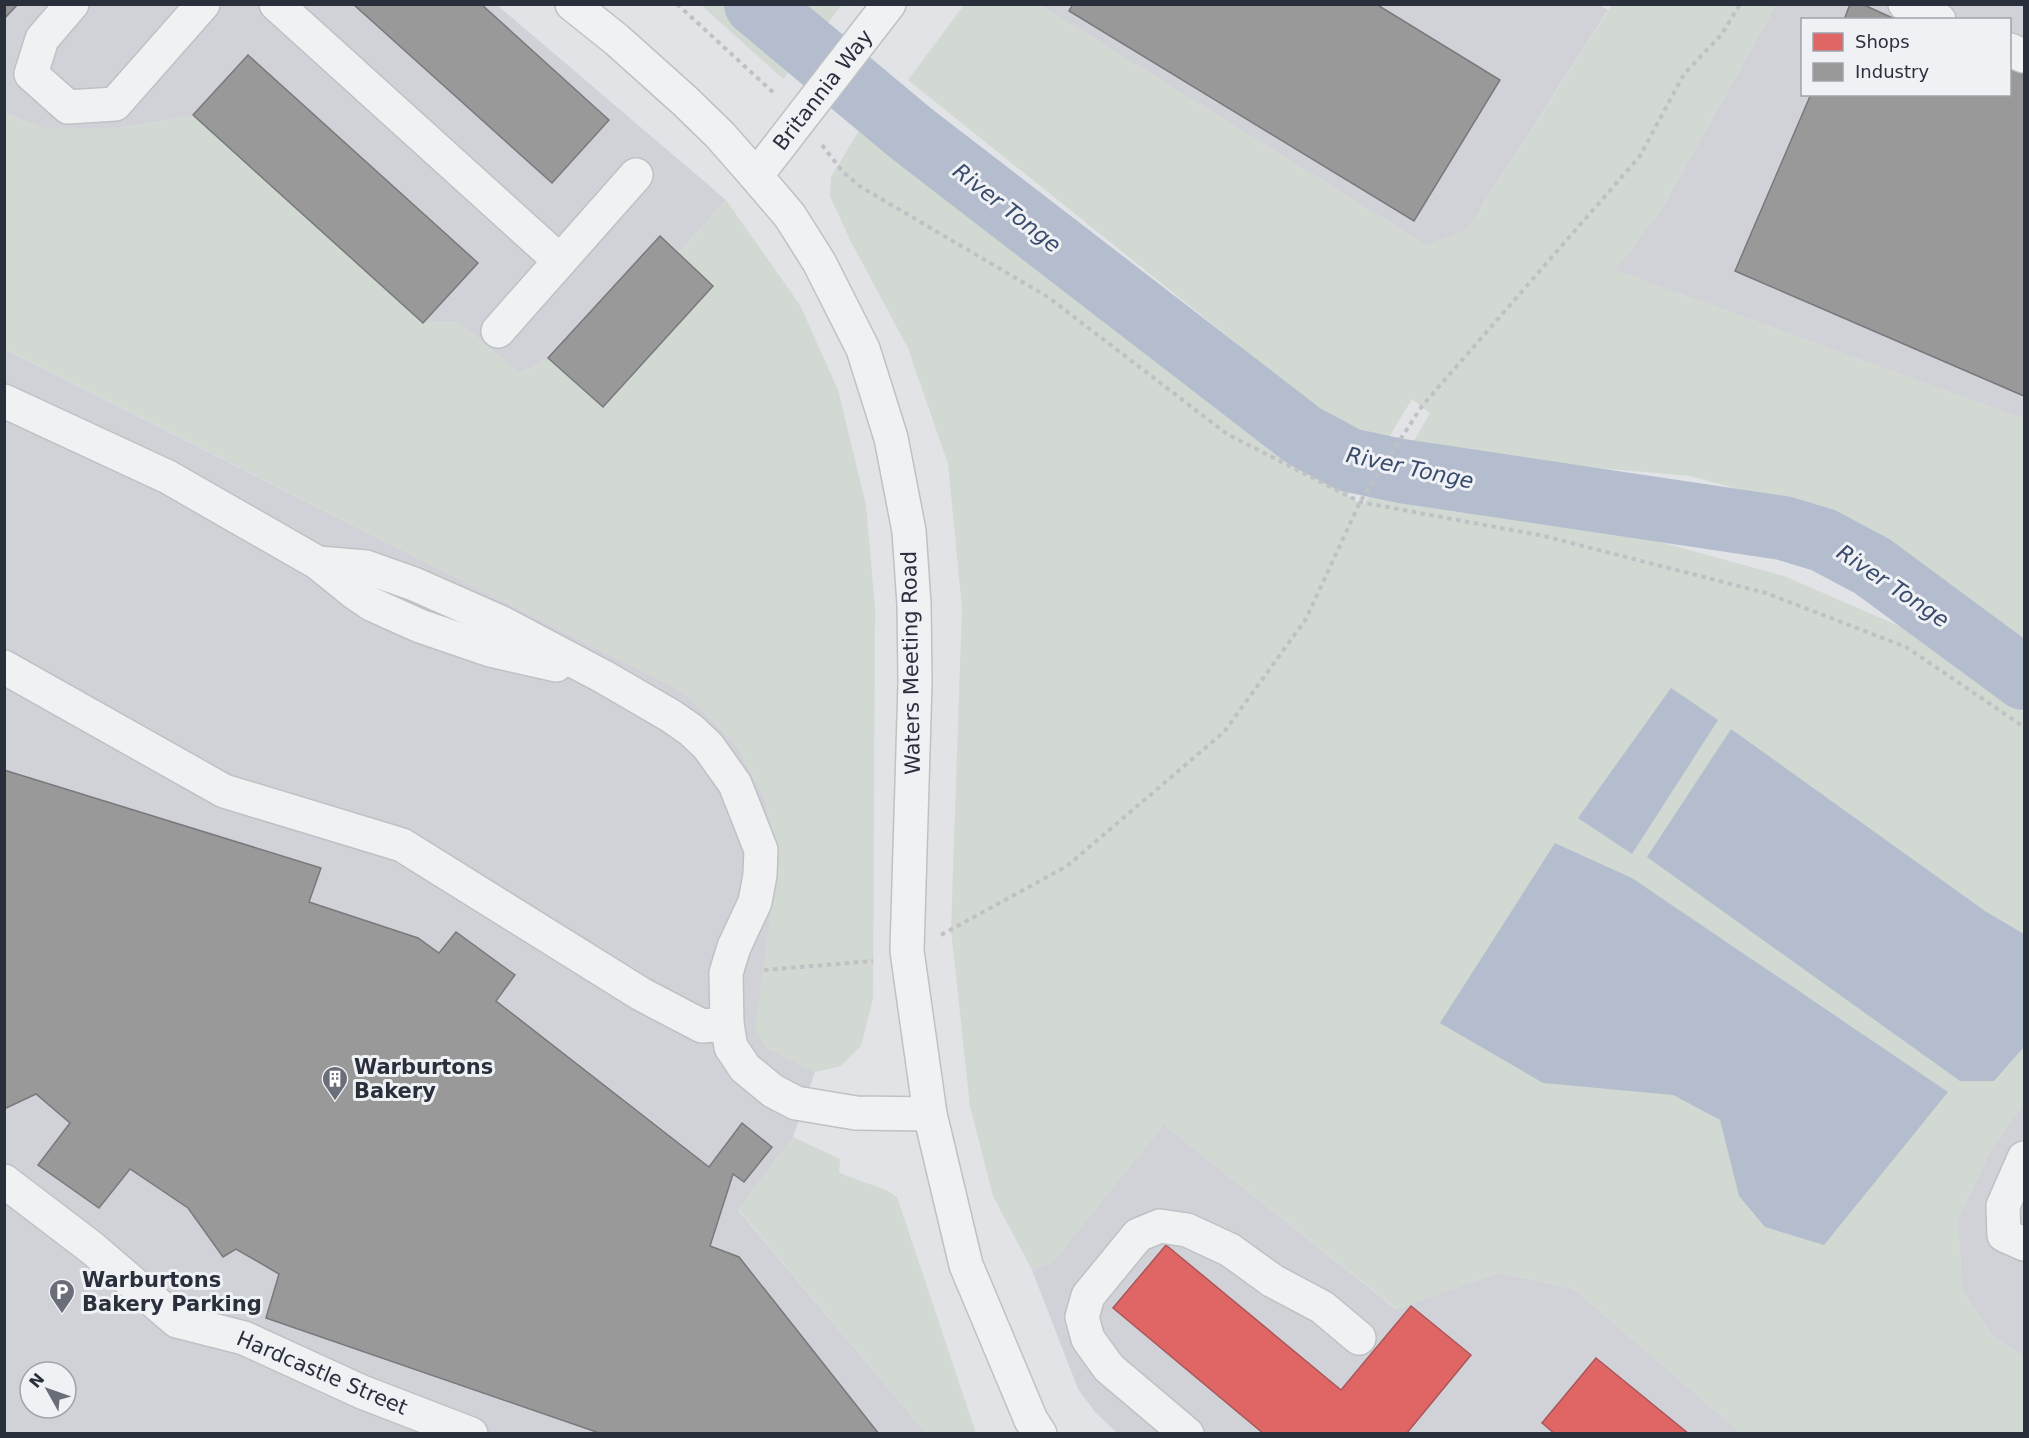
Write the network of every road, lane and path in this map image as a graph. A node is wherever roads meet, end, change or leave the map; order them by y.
1 (72, 4) edge
2 (203, 4) edge
3 (276, 4) edge
4 (572, 4) edge
5 (677, 4) edge
6 (1740, 4) edge
7 (1905, 4) edge
8 (888, 6) edge
9 (1936, 18) edge
10 (2011, 50) edge
11 (2025, 56) edge
12 (18, 77) edge
13 (808, 110) junction
14 (636, 175) dead end
15 (756, 176) junction
16 (560, 261) junction
17 (498, 330) dead end
18 (4, 401) edge
19 (1360, 502) junction
20 (4, 667) edge
21 (2025, 727) edge
22 (893, 956) junction
23 (726, 973) junction
24 (727, 1024) junction
25 (930, 1114) junction
26 (2025, 1158) edge
27 (4, 1181) edge
28 (2025, 1244) edge
29 (1359, 1338) dead end
30 (1034, 1429) edge
31 (471, 1434) edge
32 (1187, 1434) edge

1 - 12 street
2 - 12 street
3 - 16 street
4 - 15 street, Waters Meeting Road
5 - 13 path
6 - 19 path
7 - 9 street
8 - 13 street, Britannia Way
10 - 11 street
13 - 15 street, Britannia Way
13 - 19 path
14 - 16 street
15 - 22 street, Waters Meeting Road
16 - 17 street
18 - 23 street
19 - 21 path
19 - 22 path
20 - 24 street
22 - 23 path
22 - 25 street, Waters Meeting Road
23 - 24 street
24 - 25 street
25 - 30 street, Waters Meeting Road
26 - 28 street
27 - 31 street, Hardcastle Street
29 - 32 street

